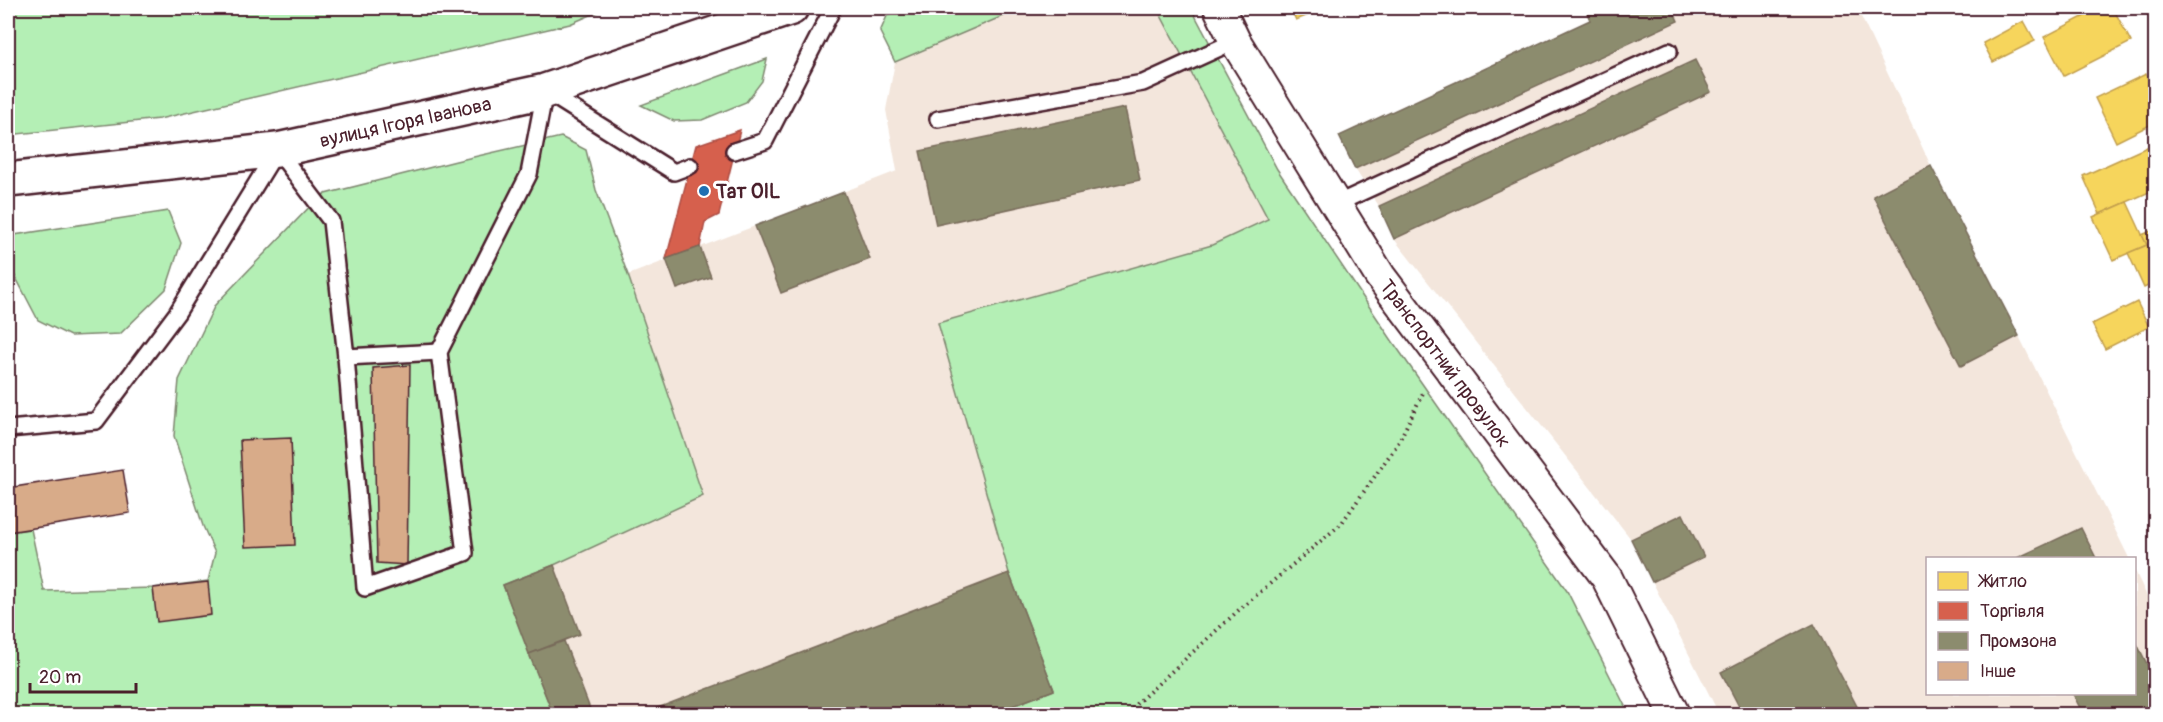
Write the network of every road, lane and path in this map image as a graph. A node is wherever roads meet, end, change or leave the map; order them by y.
1 (791, 8) edge
2 (833, 8) edge
3 (1219, 8) edge
4 (1235, 41) junction
5 (1669, 51) dead end
6 (545, 91) junction
7 (938, 119) dead end
8 (277, 150) junction
9 (734, 151) dead end
10 (690, 166) dead end
11 (8, 180) edge
12 (1336, 204) junction
13 (438, 352) junction
14 (346, 357) junction
15 (1441, 357) junction
16 (8, 429) edge
17 (1129, 714) edge
18 (1674, 714) edge

1 - 6 street, вулиця Ігоря Іванова
2 - 9 lane
3 - 4 street, Транспортний провулок
4 - 7 lane
4 - 12 street, Транспортний провулок
5 - 12 lane
6 - 8 street, вулиця Ігоря Іванова
6 - 10 lane
6 - 13 lane
8 - 11 street, вулиця Ігоря Іванова
8 - 14 lane
8 - 16 lane
12 - 15 street, Транспортний провулок
13 - 14 lane
13 - 14 lane
15 - 17 path
15 - 18 street, Транспортний провулок

